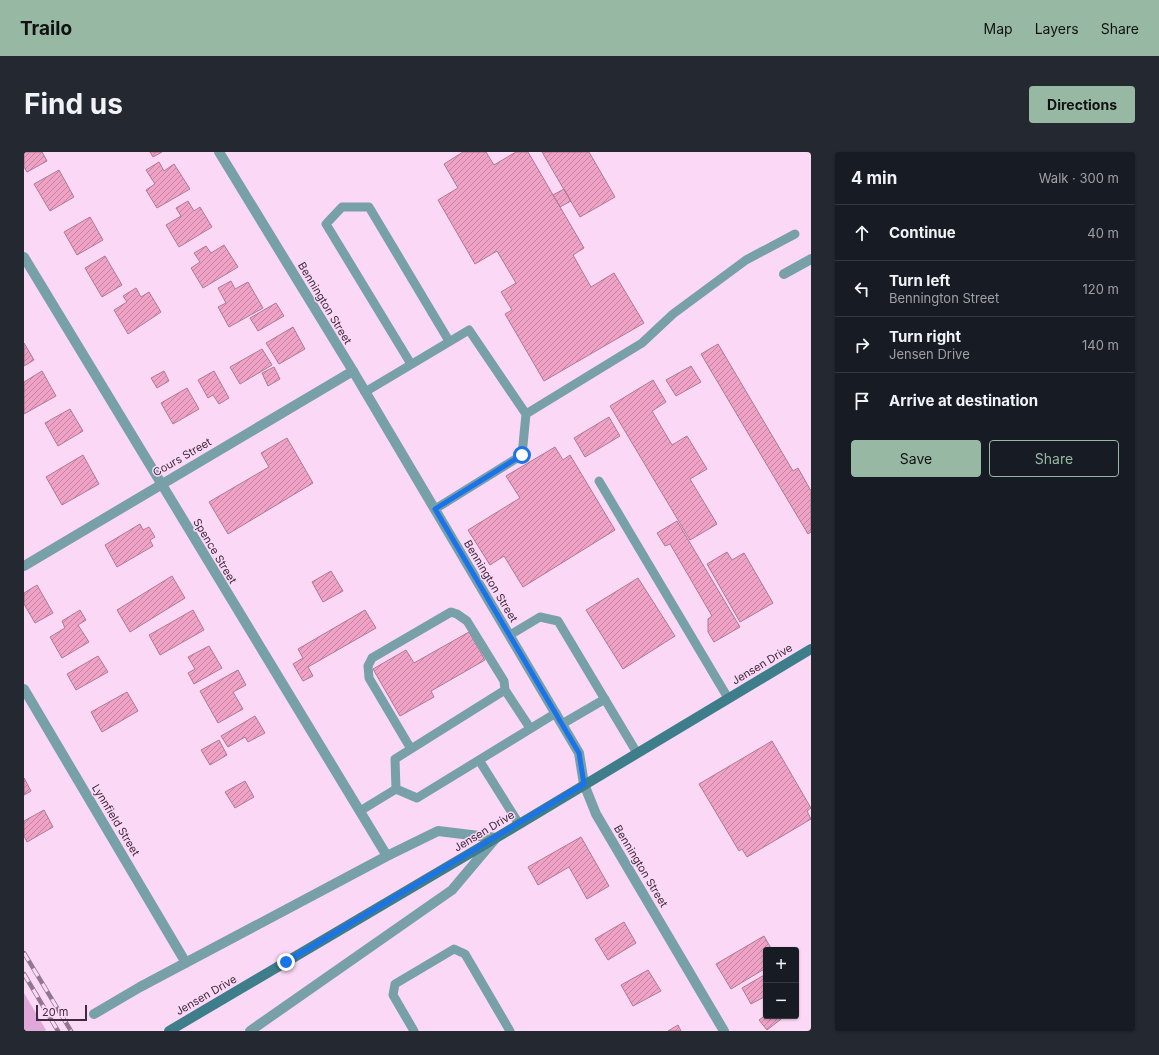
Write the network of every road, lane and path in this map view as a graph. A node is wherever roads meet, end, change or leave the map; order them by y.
1 (219, 152) edge
2 (795, 234) dead end
3 (24, 257) edge
4 (811, 259) edge
5 (784, 274) dead end
6 (449, 342) junction
7 (411, 364) junction
8 (353, 371) junction
9 (365, 392) junction
10 (526, 414) junction
11 (599, 481) dead end
12 (160, 484) junction
13 (435, 509) junction
14 (24, 566) edge
15 (510, 635) junction
16 (811, 649) edge
17 (24, 688) edge
18 (506, 690) junction
19 (728, 698) junction
20 (605, 699) junction
21 (556, 713) junction
22 (562, 724) junction
23 (530, 728) junction
24 (411, 748) junction
25 (637, 753) junction
26 (479, 760) junction
27 (584, 784) junction
28 (396, 789) junction
29 (360, 811) junction
30 (519, 824) junction
31 (496, 838) junction
32 (387, 856) junction
33 (186, 963) junction
34 (94, 1014) dead end
35 (169, 1031) edge
36 (250, 1031) edge
37 (414, 1031) edge
38 (510, 1031) edge
39 (724, 1031) edge

1 - 8 street, Bennington Street
2 - 10 lane
3 - 12 street, Spence Street
4 - 5 street
6 - 7 lane
6 - 7 lane
6 - 10 lane
7 - 9 lane
8 - 9 street, Bennington Street
8 - 12 street, Cours Street
9 - 13 street, Bennington Street
10 - 13 lane
11 - 19 lane
12 - 14 street, Cours Street
12 - 29 street, Spence Street
13 - 15 street, Bennington Street
15 - 20 lane
15 - 21 street, Bennington Street
16 - 19 main road, Jensen Drive
17 - 33 street, Lynnfield Street
18 - 23 lane
18 - 24 lane
18 - 24 lane
19 - 25 main road, Jensen Drive
20 - 22 lane
20 - 25 lane
21 - 22 street, Bennington Street
21 - 23 lane
22 - 27 street, Bennington Street
23 - 26 lane
24 - 28 lane
25 - 27 main road, Jensen Drive
26 - 28 lane
26 - 30 lane
27 - 30 main road, Jensen Drive
27 - 39 street, Bennington Street
28 - 29 lane
29 - 32 street, Spence Street
30 - 31 main road, Jensen Drive
31 - 32 street
31 - 35 main road, Jensen Drive
31 - 36 street
32 - 33 street
33 - 34 street
37 - 38 lane

